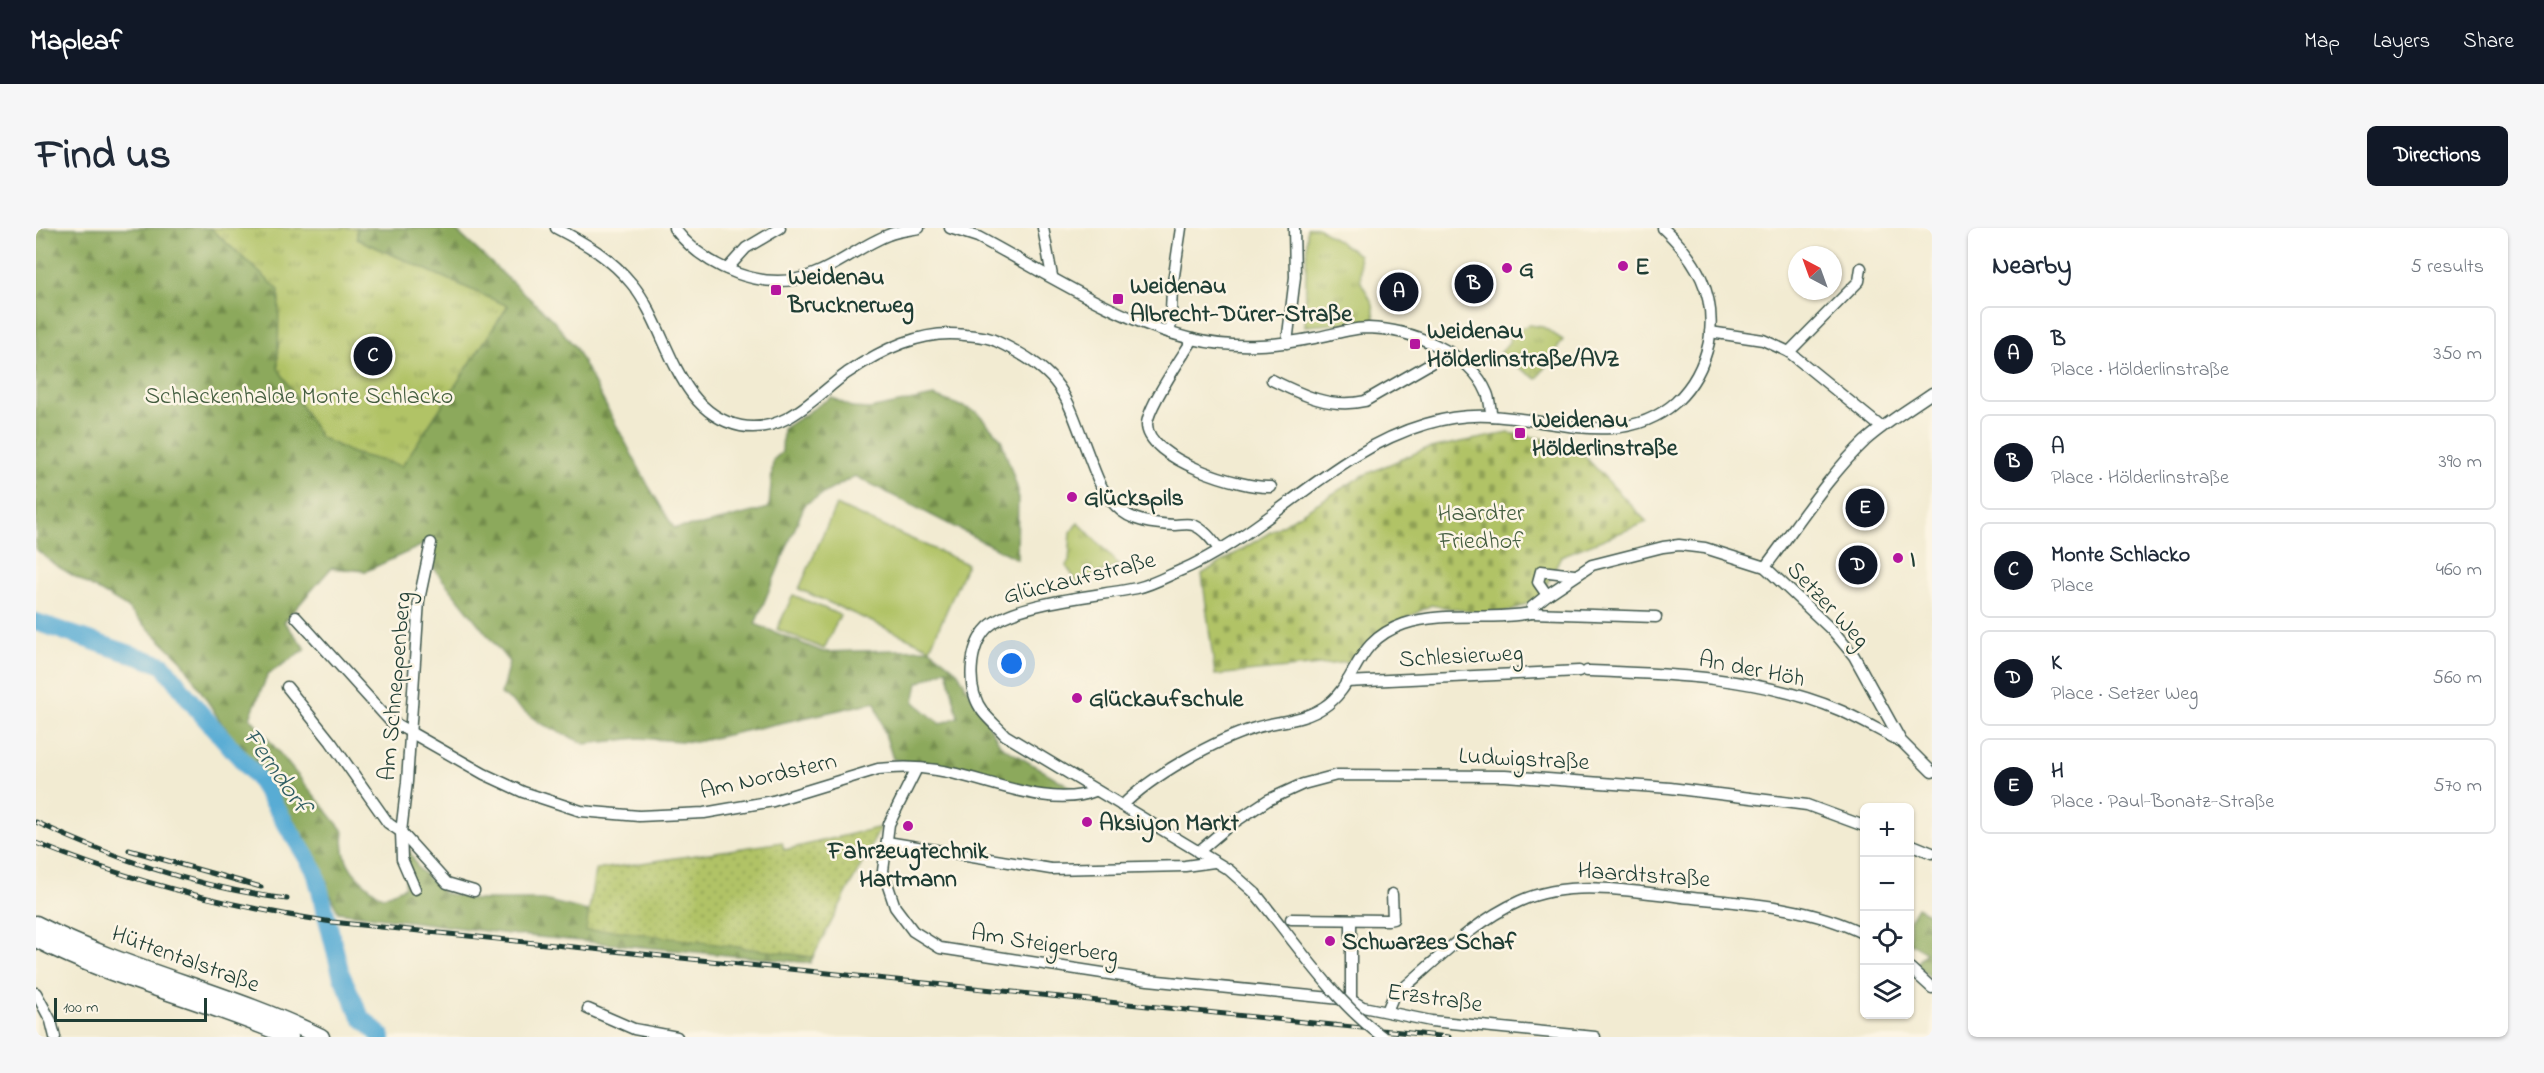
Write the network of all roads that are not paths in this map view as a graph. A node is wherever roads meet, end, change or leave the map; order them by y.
1 (556, 228) edge
2 (674, 228) edge
3 (780, 228) edge
4 (919, 228) edge
5 (950, 228) edge
6 (1043, 228) edge
7 (1181, 228) edge
8 (1294, 228) edge
9 (1663, 228) edge
10 (1861, 268) dead end
11 (727, 269) junction
12 (1052, 276) junction
13 (1710, 332) junction
14 (1170, 333) junction
15 (1193, 339) junction
16 (1287, 343) junction
17 (1450, 352) junction
18 (1789, 352) junction
19 (1272, 380) dead end
20 (1932, 393) edge
21 (1492, 416) junction
22 (1881, 427) junction
23 (1271, 487) dead end
24 (431, 543) dead end
25 (1219, 549) junction
26 (1765, 567) junction
27 (1574, 575) junction
28 (1546, 595) junction
29 (1531, 613) junction
30 (296, 617) dead end
31 (1656, 617) dead end
32 (1583, 671) joint
33 (1346, 682) junction
34 (287, 687) dead end
35 (410, 732) junction
36 (1901, 741) junction
37 (916, 770) junction
38 (1932, 772) edge
39 (1095, 791) junction
40 (1122, 806) junction
41 (1860, 824) edge
42 (401, 832) junction
43 (887, 842) junction
44 (1914, 846) edge
45 (1198, 852) junction
46 (1932, 853) edge
47 (1214, 862) junction
48 (416, 889) dead end
49 (474, 891) dead end
50 (1392, 894) dead end
51 (1291, 919) dead end
52 (1350, 920) junction
53 (36, 924) edge
54 (1860, 932) edge
55 (36, 939) edge
56 (1914, 972) edge
57 (1932, 988) edge
58 (36, 993) edge
59 (1351, 1000) junction
60 (588, 1009) dead end
61 (1387, 1011) junction
62 (634, 1033) edge
63 (55, 1037) edge
64 (290, 1037) edge
65 (321, 1037) edge
66 (677, 1037) edge
67 (1383, 1037) edge
68 (1595, 1037) edge

1 - 25 street
2 - 11 street
3 - 11 street
4 - 11 street
5 - 12 street
6 - 12 street
7 - 14 street
8 - 16 street
9 - 13 street, Glückaufstraße
10 - 18 street
12 - 14 street
13 - 18 street
13 - 21 street, Glückaufstraße
14 - 15 street
15 - 16 street
15 - 23 street
16 - 17 street
17 - 19 street
17 - 21 street
18 - 22 street
20 - 22 street
21 - 25 street, Glückaufstraße
22 - 26 street
24 - 35 street, Am Schneppenberg
25 - 39 street, Glückaufstraße
26 - 27 street, Setzer Weg
26 - 36 street, Setzer Weg
27 - 28 street
27 - 28 street
28 - 29 street
29 - 31 street
29 - 33 street
30 - 35 street, Am Nordstern
32 - 33 street, Schlesierweg
32 - 36 street, An der Höh
33 - 40 street
34 - 42 street, Am Schneppenberg
35 - 37 street, Am Nordstern
35 - 42 street, Am Schneppenberg
36 - 38 street, Setzer Weg
37 - 39 street, Am Nordstern
37 - 43 street, Am Steigerberg
39 - 40 street, Glückaufstraße
40 - 45 street, Glückaufstraße
41 - 45 street, Ludwigstraße
42 - 48 street, Am Schneppenberg
42 - 49 street, Am Schneppenberg
43 - 47 street
43 - 59 street, Am Steigerberg
44 - 46 street
45 - 47 street, Glückaufstraße
47 - 67 street, Glückaufstraße, bridge
50 - 52 street
51 - 52 street
52 - 59 street, Erzstraße
53 - 65 highway, Hüttentalstraße
54 - 61 street, Haardtstraße
55 - 64 highway, Hüttentalstraße
56 - 57 street
58 - 63 street
59 - 61 street, Erzstraße
60 - 62 street
61 - 68 street, Erzstraße
62 - 66 street

